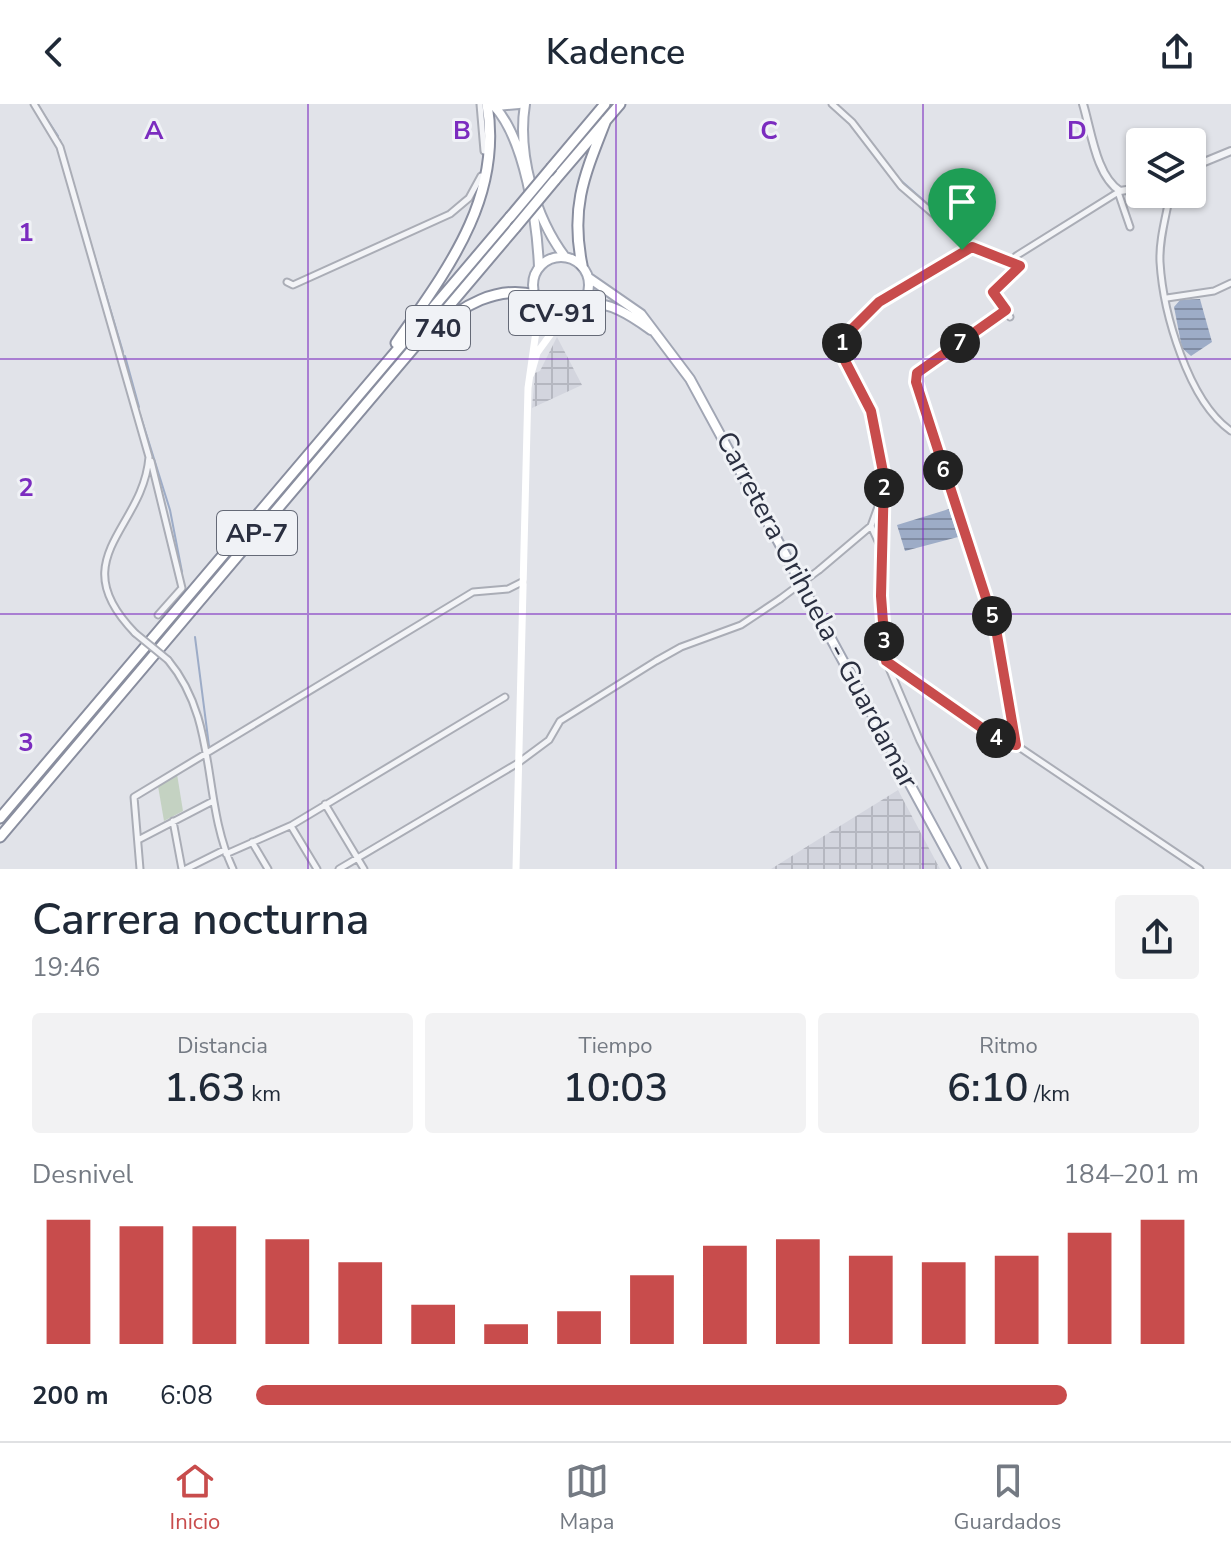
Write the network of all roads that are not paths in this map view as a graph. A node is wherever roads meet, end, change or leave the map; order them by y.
1 (34, 104) edge
2 (519, 104) edge
3 (525, 104) edge
4 (605, 104) edge
5 (620, 104) edge
6 (832, 104) edge
7 (1083, 104) edge
8 (485, 105) edge
9 (606, 120) junction
10 (1231, 151) edge
11 (1206, 161) edge
12 (1126, 191) edge
13 (1119, 192) junction
14 (1167, 208) edge
15 (1130, 227) dead end
16 (972, 247) junction
17 (565, 257) junction
18 (1012, 263) junction
19 (582, 265) junction
20 (539, 267) junction
21 (589, 278) junction
22 (287, 282) dead end
23 (1231, 283) edge
24 (1167, 298) junction
25 (537, 299) junction
26 (583, 303) junction
27 (1006, 310) junction
28 (566, 313) junction
29 (1010, 317) dead end
30 (674, 353) junction
31 (378, 373) junction
32 (528, 388) junction
33 (364, 407) junction
34 (1231, 431) edge
35 (149, 457) junction
36 (884, 490) junction
37 (871, 526) junction
38 (882, 550) junction
39 (522, 582) junction
40 (158, 615) dead end
41 (886, 661) junction
42 (505, 697) dead end
43 (1016, 745) junction
44 (206, 753) junction
45 (518, 763) junction
46 (213, 801) junction
47 (325, 804) junction
48 (0, 818) edge
49 (173, 821) junction
50 (291, 826) junction
51 (0, 837) edge
52 (138, 840) junction
53 (252, 842) junction
54 (225, 852) junction
55 (357, 858) junction
56 (140, 869) edge
57 (184, 869) edge
58 (233, 869) edge
59 (268, 869) edge
60 (317, 869) edge
61 (339, 869) edge
62 (364, 869) edge
63 (516, 869) edge
64 (956, 869) edge
65 (984, 869) edge
66 (1200, 869) edge

1 - 35 street
2 - 8 main road
3 - 17 main road, CV-91
4 - 31 highway, AP-7, bridge
5 - 9 highway, AP-7
6 - 16 street
7 - 13 street
8 - 20 main road, CV-91
8 - 22 street
8 - 31 highway
9 - 19 highway
9 - 33 highway, AP-7, bridge
10 - 11 street
12 - 13 street
13 - 15 street
13 - 18 street
14 - 24 street
16 - 18 street
16 - 36 street
17 - 19 main road, CV-91
17 - 20 main road, CV-91
18 - 27 street
19 - 21 main road, CV-91
20 - 25 main road, CV-91
21 - 26 main road, CV-91
21 - 30 main road, Carretera Orihuela - Guardamar / CV-91
23 - 24 street
24 - 34 street
25 - 28 main road, CV-91
25 - 32 main road
25 - 33 highway, 740
26 - 28 main road, CV-91
26 - 30 main road, Carretera Orihuela - Guardamar / CV-91
27 - 29 street
27 - 43 street
28 - 32 main road
30 - 64 main road, Carretera Orihuela - Guardamar / CV-91
31 - 48 highway, AP-7
32 - 39 main road
33 - 51 highway, AP-7
35 - 40 street
35 - 44 street, bridge
36 - 37 street
36 - 38 street
37 - 38 street
37 - 45 street, bridge
38 - 41 street
39 - 44 street
39 - 45 main road
41 - 43 street
41 - 65 street
42 - 47 street
43 - 66 street
44 - 46 street
44 - 52 street
45 - 55 street
45 - 63 main road
46 - 49 street
46 - 54 street
47 - 50 street
47 - 55 street
49 - 52 street
49 - 57 street
50 - 53 street
50 - 60 street
52 - 56 street
53 - 54 street
53 - 59 street
54 - 57 street
54 - 58 street
55 - 61 street
55 - 62 street

